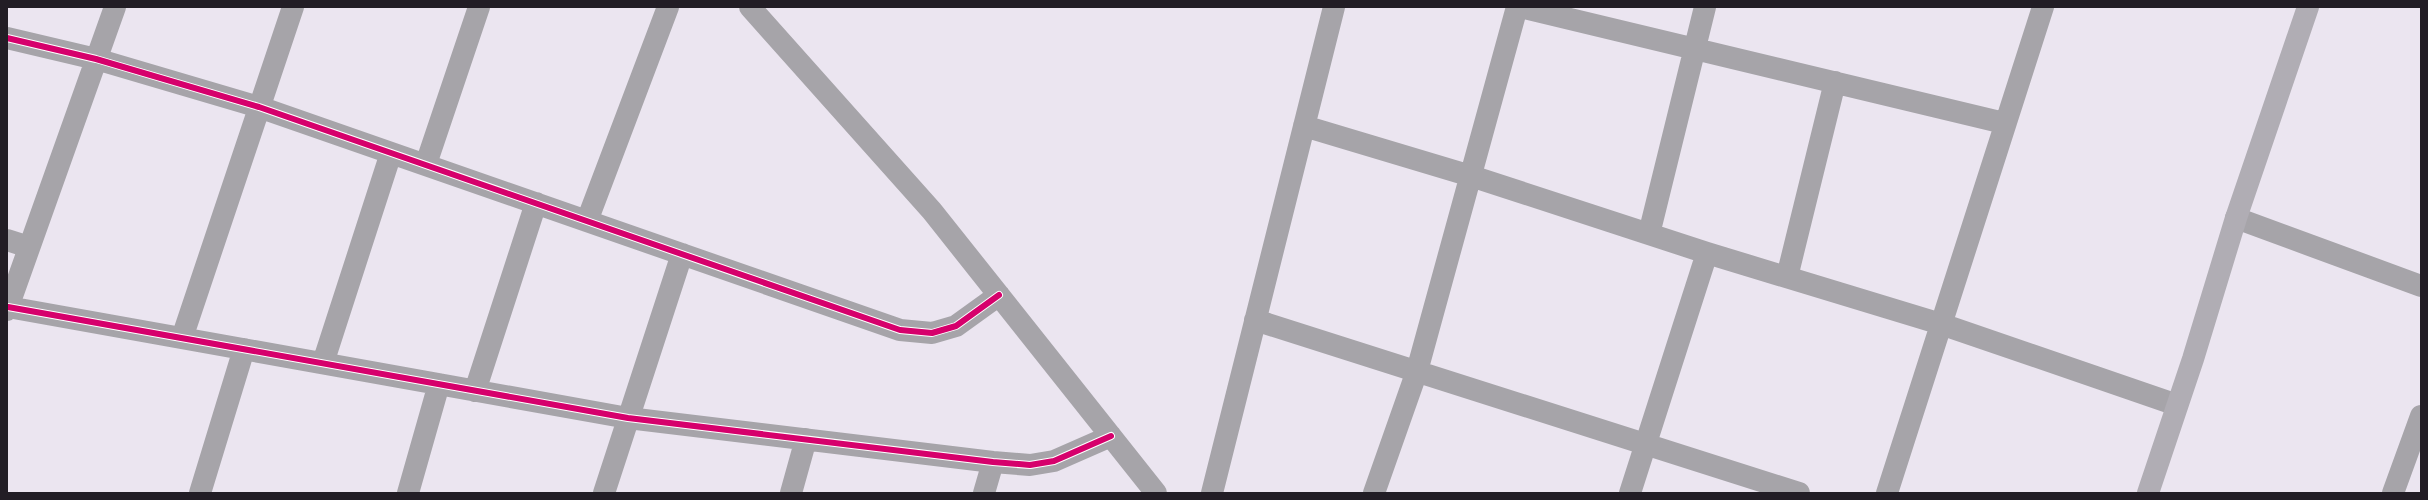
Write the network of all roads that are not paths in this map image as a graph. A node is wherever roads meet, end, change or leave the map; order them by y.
1 (115, 7) edge
2 (293, 7) edge
3 (479, 7) edge
4 (668, 7) edge
5 (750, 7) edge
6 (1334, 7) edge
7 (1518, 7) edge
8 (1705, 7) edge
9 (2043, 7) edge
10 (2308, 7) edge
11 (7, 38) edge
12 (1694, 48) junction
13 (96, 59) junction
14 (1835, 82) junction
15 (259, 107) junction
16 (2004, 123) junction
17 (1304, 126) junction
18 (391, 153) junction
19 (426, 164) junction
20 (1471, 176) junction
21 (536, 203) junction
22 (2236, 218) junction
23 (587, 220) junction
24 (1649, 234) junction
25 (7, 240) edge
26 (29, 247) junction
27 (1707, 253) junction
28 (682, 254) junction
29 (1788, 277) junction
30 (2421, 286) edge
31 (999, 295) junction
32 (7, 309) edge
33 (1254, 320) junction
34 (1941, 324) junction
35 (182, 338) junction
36 (244, 350) junction
37 (323, 363) junction
38 (1418, 371) junction
39 (439, 384) junction
40 (475, 391) junction
41 (2178, 405) junction
42 (2421, 416) edge
43 (628, 418) junction
44 (1111, 436) junction
45 (806, 439) junction
46 (1646, 444) junction
47 (993, 462) junction
48 (200, 493) edge
49 (408, 493) edge
50 (604, 493) edge
51 (791, 493) edge
52 (984, 493) edge
53 (1156, 493) edge
54 (1212, 493) edge
55 (1374, 493) edge
56 (1630, 493) edge
57 (1799, 493) edge
58 (1887, 493) edge
59 (2148, 493) edge
60 (2393, 493) edge

1 - 13 street
2 - 15 street
3 - 19 street
4 - 23 street
5 - 31 street
6 - 17 street
7 - 12 street
7 - 20 street
8 - 12 street
9 - 16 street
10 - 22 street
11 - 13 street
12 - 14 street
12 - 24 street
13 - 15 street
13 - 26 street
14 - 16 street
14 - 29 street
15 - 18 street
15 - 35 street
16 - 34 street
17 - 20 street
17 - 33 street
18 - 19 street
18 - 37 street
19 - 21 street
20 - 24 street
20 - 38 street
21 - 23 street
21 - 40 street
22 - 30 street
22 - 41 street
23 - 28 street
24 - 27 street
25 - 26 street
26 - 32 street
27 - 29 street
27 - 46 street
28 - 31 street
28 - 43 street
29 - 34 street
31 - 44 street
32 - 35 street
33 - 38 street
33 - 54 street
34 - 41 street
34 - 58 street
35 - 36 street
36 - 37 street
36 - 48 street
37 - 39 street
38 - 46 street
38 - 55 street
39 - 40 street
39 - 49 street
40 - 43 street
41 - 59 street
42 - 60 street
43 - 45 street
43 - 50 street
44 - 47 street
44 - 53 street
45 - 47 street
45 - 51 street
46 - 56 street
46 - 57 street
47 - 52 street

